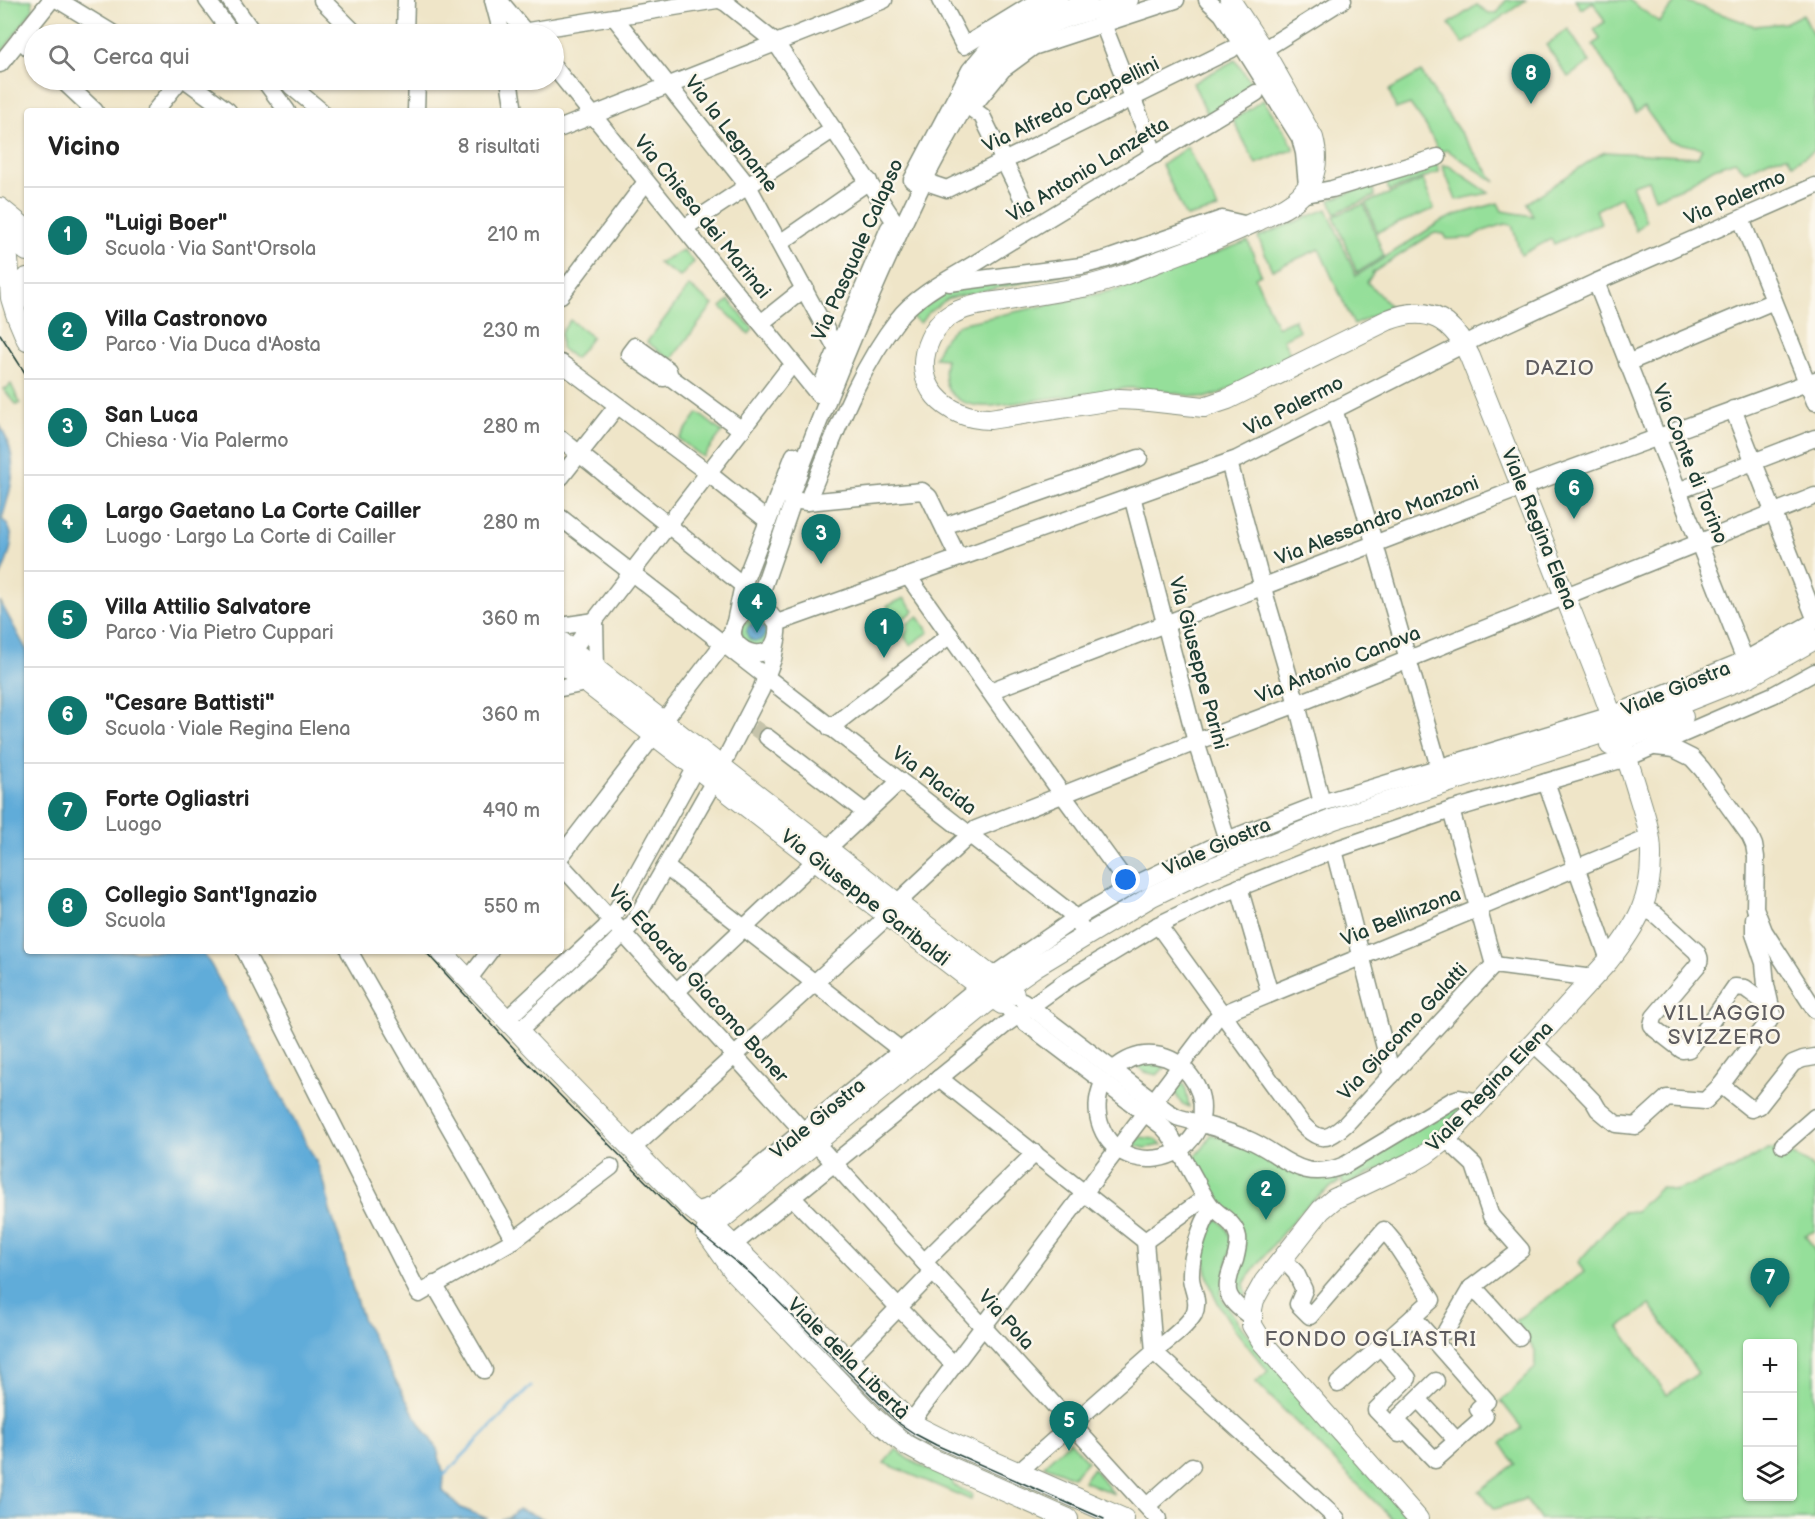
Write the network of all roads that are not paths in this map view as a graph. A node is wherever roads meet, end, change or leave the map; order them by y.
1 (51, 0) edge
2 (58, 0) edge
3 (207, 0) edge
4 (230, 0) edge
5 (322, 0) edge
6 (406, 0) edge
7 (493, 0) edge
8 (499, 0) edge
9 (884, 0) edge
10 (940, 0) edge
11 (1038, 0) edge
12 (1062, 0) edge
13 (1089, 0) edge
14 (1130, 0) edge
15 (1143, 0) edge
16 (1176, 0) edge
17 (1207, 0) edge
18 (1343, 0) edge
19 (722, 1) edge
20 (1229, 1) edge
21 (859, 5) edge
22 (615, 17) junction
23 (32, 24) edge
24 (98, 24) edge
25 (219, 24) edge
26 (247, 24) edge
27 (346, 24) edge
28 (405, 24) edge
29 (499, 24) edge
30 (514, 24) edge
31 (1103, 24) junction
32 (564, 26) edge
33 (24, 34) edge
34 (20, 39) junction
35 (24, 43) edge
36 (776, 43) junction
37 (1232, 49) dead end
38 (1263, 50) junction
39 (0, 64) edge
40 (564, 80) edge
41 (668, 85) junction
42 (73, 90) edge
43 (172, 90) edge
44 (200, 90) edge
45 (271, 90) edge
46 (296, 90) edge
47 (417, 90) edge
48 (511, 90) edge
49 (1256, 93) dead end
50 (1133, 98) junction
51 (969, 107) junction
52 (92, 108) edge
53 (157, 108) edge
54 (224, 108) edge
55 (285, 108) edge
56 (317, 108) edge
57 (416, 108) edge
58 (514, 108) edge
59 (592, 115) junction
60 (564, 127) edge
61 (834, 129) junction
62 (1155, 155) junction
63 (1438, 157) dead end
64 (1005, 162) junction
65 (869, 181) junction
66 (646, 182) junction
67 (928, 183) junction
68 (748, 186) junction
69 (1815, 186) edge
70 (1304, 191) junction
71 (1026, 206) dead end
72 (0, 208) edge
73 (893, 219) junction
74 (1741, 219) junction
75 (1248, 225) junction
76 (1, 228) edge
77 (24, 228) edge
78 (684, 228) junction
79 (780, 243) junction
80 (24, 247) edge
81 (24, 282) edge
82 (1596, 282) junction
83 (942, 284) junction
84 (805, 288) junction
85 (564, 291) edge
86 (1774, 301) junction
87 (8, 314) edge
88 (760, 322) junction
89 (24, 336) edge
90 (24, 343) edge
91 (1464, 344) junction
92 (836, 348) junction
93 (1627, 363) junction
94 (564, 365) edge
95 (786, 372) dead end
96 (670, 377) dead end
97 (1811, 382) edge
98 (818, 394) junction
99 (1815, 402) edge
100 (617, 406) junction
101 (1334, 409) junction
102 (1733, 409) junction
103 (742, 430) junction
104 (1656, 437) junction
105 (1815, 438) edge
106 (564, 442) edge
107 (579, 454) junction
108 (1139, 458) dead end
109 (1229, 462) junction
110 (1754, 462) junction
111 (564, 473) edge
112 (708, 474) junction
113 (1522, 487) junction
114 (1678, 491) junction
115 (1132, 496) junction
116 (1815, 496) edge
117 (799, 501) junction
118 (1774, 513) junction
119 (564, 520) edge
120 (768, 521) junction
121 (669, 524) junction
122 (944, 526) junction
123 (1698, 543) junction
124 (1376, 544) junction
125 (958, 557) junction
126 (632, 573) junction
127 (908, 576) junction
128 (1263, 588) junction
129 (1566, 596) junction
130 (763, 608) junction
131 (1815, 619) edge
132 (595, 621) junction
133 (1166, 625) junction
134 (564, 626) edge
135 (732, 630) junction
136 (950, 635) junction
137 (1815, 639) edge
138 (1815, 654) edge
139 (564, 656) edge
140 (564, 658) edge
141 (1409, 659) junction
142 (1745, 660) junction
143 (1815, 672) edge
144 (591, 676) junction
145 (766, 678) junction
146 (564, 687) edge
147 (990, 692) junction
148 (1297, 704) junction
149 (755, 728) junction
150 (830, 728) junction
151 (658, 729) junction
152 (1619, 736) junction
153 (1196, 742) junction
154 (1655, 747) junction
155 (1439, 766) junction
156 (696, 767) junction
157 (717, 774) junction
158 (900, 781) junction
159 (1546, 782) junction
160 (1062, 794) junction
161 (1322, 803) junction
162 (1451, 810) junction
163 (866, 813) junction
164 (970, 834) junction
165 (1649, 838) junction
166 (1227, 840) junction
167 (1334, 850) junction
168 (564, 852) edge
169 (821, 855) junction
170 (666, 867) junction
171 (564, 868) edge
172 (1576, 868) junction
173 (1130, 887) junction
174 (1239, 887) junction
175 (1478, 908) junction
176 (1643, 908) junction
177 (1755, 908) junction
178 (892, 909) junction
179 (611, 920) junction
180 (1158, 926) junction
181 (744, 927) junction
182 (1081, 927) junction
183 (624, 934) junction
184 (247, 954) edge
185 (351, 954) edge
186 (444, 954) edge
187 (488, 954) edge
188 (1362, 956) junction
189 (1610, 960) junction
190 (1494, 965) junction
191 (1593, 978) junction
192 (468, 980) junction
193 (815, 982) junction
194 (676, 992) junction
195 (1270, 994) junction
196 (1004, 996) junction
197 (1771, 1007) junction
198 (1815, 1010) edge
199 (1222, 1014) junction
200 (512, 1026) junction
201 (1533, 1043) junction
202 (902, 1051) junction
203 (735, 1056) junction
204 (1815, 1057) edge
205 (1183, 1062) junction
206 (1392, 1075) junction
207 (1108, 1076) junction
208 (939, 1078) junction
209 (1721, 1085) junction
210 (1480, 1102) junction
211 (1149, 1107) junction
212 (1815, 1117) edge
213 (1203, 1125) junction
214 (803, 1131) junction
215 (1446, 1139) junction
216 (1783, 1145) dead end
217 (633, 1148) junction
218 (1115, 1152) junction
219 (1035, 1153) junction
220 (1181, 1154) junction
221 (827, 1157) junction
222 (611, 1167) dead end
223 (1085, 1192) junction
224 (792, 1197) junction
225 (1209, 1203) junction
226 (708, 1224) junction
227 (514, 1240) junction
228 (1145, 1240) junction
229 (1283, 1259) junction
230 (928, 1267) junction
231 (435, 1284) junction
232 (1471, 1288) junction
233 (898, 1307) junction
234 (1251, 1317) junction
235 (1413, 1317) junction
236 (983, 1327) junction
237 (1446, 1331) dead end
238 (1519, 1337) dead end
239 (1380, 1346) junction
240 (1154, 1352) junction
241 (848, 1360) junction
242 (954, 1365) junction
243 (484, 1370) dead end
244 (1436, 1381) dead end
245 (1338, 1384) dead end
246 (1418, 1399) junction
247 (911, 1422) junction
248 (1072, 1423) junction
249 (1457, 1441) junction
250 (1426, 1463) dead end
251 (1192, 1466) dead end
252 (1018, 1472) junction
253 (1153, 1513) edge
254 (1068, 1519) edge
255 (1124, 1519) edge
256 (1337, 1519) edge
257 (1418, 1519) edge

1 - 23 street
2 - 24 street
3 - 25 street
4 - 26 street
5 - 27 street
6 - 28 street
7 - 29 street
8 - 30 street
9 - 21 street
10 - 11 street
11 - 12 street
13 - 73 street, Via Pasquale Calapso
14 - 117 street
15 - 51 street
16 - 31 street
17 - 70 street
18 - 38 street
19 - 22 street
19 - 36 street
20 - 38 main road
21 - 36 street
22 - 32 street
22 - 41 street, Via la Legname
31 - 50 street
31 - 51 street
33 - 34 street
34 - 35 street
34 - 39 street
36 - 41 street
36 - 61 street
37 - 50 street, Via Alfredo Cappellini
38 - 70 main road
40 - 59 street, Via Chiesa dei Marinai
41 - 59 street
41 - 68 street, Via la Legname
42 - 52 street
43 - 53 street
44 - 54 street
45 - 55 street
46 - 56 street
47 - 57 street
48 - 58 street
49 - 62 street, Via Antonio Lanzetta
50 - 62 street
50 - 64 street, Via Alfredo Cappellini
51 - 64 street
51 - 67 street
59 - 60 street
59 - 66 street, Via Chiesa dei Marinai
61 - 65 street
61 - 68 street
62 - 83 street, Via Antonio Lanzetta
63 - 70 street
64 - 67 street, Via Alfredo Cappellini
64 - 71 street
65 - 73 street
65 - 79 street
66 - 78 street, Via Chiesa dei Marinai
66 - 85 street
67 - 117 street
68 - 78 street
68 - 79 street, Via la Legname
69 - 74 street, Via Palermo
70 - 75 main road
72 - 77 main road
73 - 92 street, Via Pasquale Calapso
74 - 82 street, Via Palermo
74 - 86 street
75 - 83 street
75 - 91 main road
76 - 80 main road
76 - 87 main road
78 - 88 street, Via Chiesa dei Marinai
79 - 84 street, Via la Legname
81 - 87 main road
82 - 91 street, Via Palermo
82 - 93 street, Via Conte di Torino
83 - 117 street, Via Antonio Lanzetta
84 - 88 street
84 - 92 street, Via la Legname
86 - 93 street
86 - 97 street
87 - 89 main road
87 - 90 main road
88 - 98 street, Via Chiesa dei Marinai
91 - 101 street, Via Palermo
91 - 113 main road, Viale Regina Elena
92 - 98 street, Via Pasquale Calapso
93 - 104 street, Via Conte di Torino
94 - 100 street
95 - 103 street
96 - 103 street
97 - 99 street
97 - 102 street, Via Alessandro Manzoni
98 - 120 street, Via Pasquale Calapso
100 - 107 street
100 - 112 street
101 - 109 street, Via Palermo
101 - 124 street
102 - 104 street, Via Alessandro Manzoni
102 - 110 street
103 - 112 street
104 - 113 street, Via Alessandro Manzoni
104 - 114 street, Via Conte di Torino
105 - 110 street
106 - 107 street
107 - 111 street
107 - 121 street
108 - 122 street
109 - 115 street, Via Palermo
109 - 128 street
110 - 114 street
110 - 118 street
112 - 120 street
112 - 121 street
113 - 124 street, Via Alessandro Manzoni
113 - 129 main road, Viale Regina Elena
114 - 123 street, Via Conte di Torino
115 - 125 street, Via Palermo
115 - 133 street, Via Giuseppe Parini
116 - 118 street, Via Antonio Canova
117 - 122 street
117 - 130 street
118 - 123 street, Via Antonio Canova
118 - 131 street
119 - 126 street
120 - 130 street, Via Pasquale Calapso
121 - 126 street
121 - 130 street
122 - 125 street
123 - 129 street, Via Antonio Canova
123 - 142 street, Via Conte di Torino
124 - 128 street, Via Alessandro Manzoni
124 - 141 street
125 - 127 street, Via Palermo
126 - 132 street
126 - 135 street
127 - 130 street, Via Palermo
127 - 136 street
128 - 133 street, Via Alessandro Manzoni
128 - 148 street
129 - 141 street, Via Antonio Canova
129 - 152 main road, Viale Regina Elena
130 - 135 street
130 - 135 street
130 - 135 street
130 - 145 street
131 - 142 street, Viale Giostra
132 - 134 street
132 - 139 street
132 - 144 street
133 - 147 street, Via Alessandro Manzoni
133 - 153 street, Via Giuseppe Parini
135 - 145 street, Via Placida
135 - 151 street
136 - 147 street
136 - 150 street
137 - 152 main road, Viale Giostra
138 - 152 main road, Viale Giostra
140 - 144 main road, Via Giuseppe Garibaldi
141 - 148 street, Via Antonio Canova
141 - 155 street
142 - 152 street, Viale Giostra
143 - 154 street
144 - 146 street
144 - 151 main road, Via Giuseppe Garibaldi
145 - 149 street
145 - 150 street, Via Placida
147 - 160 street
148 - 153 street, Via Antonio Canova
148 - 161 street
149 - 157 street
149 - 163 street
150 - 158 street, Via Placida
151 - 156 main road, Via Giuseppe Garibaldi
151 - 157 main road, Via Giuseppe Garibaldi
151 - 168 street
152 - 154 street
152 - 155 street, Viale Giostra
152 - 159 street, Viale Giostra
152 - 165 main road, Viale Regina Elena
152 - 182 main road, Viale Giostra
152 - 196 main road, Viale Giostra
153 - 160 street, Via Antonio Canova
153 - 166 street, Via Giuseppe Parini
154 - 177 street
155 - 161 street, Viale Giostra
156 - 157 main road, Via Giuseppe Garibaldi
156 - 179 street
157 - 169 main road, Via Giuseppe Garibaldi
157 - 170 street
158 - 163 street
158 - 164 street, Via Placida
159 - 162 street, Viale Giostra
159 - 172 street
160 - 164 street, Via Antonio Canova
160 - 173 street
161 - 166 street, Viale Giostra
162 - 167 street, Viale Giostra
162 - 175 street
163 - 169 street
164 - 178 street, Via Antonio Canova
164 - 182 street, Via Placida
165 - 172 street, Via Bellinzona
165 - 176 main road, Viale Regina Elena
166 - 173 street, Viale Giostra
167 - 174 street, Viale Giostra
167 - 188 street
169 - 178 main road, Via Giuseppe Garibaldi
169 - 181 street
170 - 181 street
170 - 183 street
171 - 179 street, Via Edoardo Giacomo Boner
172 - 175 street, Via Bellinzona
172 - 189 street
173 - 182 street, Viale Giostra
174 - 180 street, Viale Giostra
174 - 195 street
175 - 188 street, Via Bellinzona
175 - 190 street
176 - 189 main road, Viale Regina Elena
176 - 197 street
177 - 197 street
177 - 198 street
178 - 193 street, Via Antonio Canova
178 - 196 main road, Via Giuseppe Garibaldi
179 - 183 street, Via Edoardo Giacomo Boner
179 - 200 street
180 - 196 street, Viale Giostra
180 - 199 street
181 - 193 street
181 - 194 street
182 - 196 main road, Viale Giostra
183 - 194 street, Via Edoardo Giacomo Boner
183 - 200 street
184 - 231 street
185 - 227 street
186 - 192 main road, Viale della Libertà
187 - 192 street
188 - 195 street, Via Bellinzona
188 - 206 street
189 - 191 main road, Viale Regina Elena
190 - 191 street, Via Giacomo Galatti
190 - 206 street, Via Giacomo Galatti
191 - 201 main road, Viale Regina Elena
192 - 200 main road, Viale della Libertà
193 - 202 street
193 - 203 street, Via Antonio Canova
194 - 203 street, Via Edoardo Giacomo Boner
195 - 199 street, Via Bellinzona
196 - 202 street, Viale Giostra
196 - 207 street, Via Giuseppe Garibaldi
196 - 208 street, Viale Giostra
196 - 221 main road, Viale Giostra
196 - 226 main road, Viale Giostra
197 - 209 street
199 - 205 street, Via Bellinzona
199 - 206 street, Via Giacomo Galatti
200 - 217 main road, Viale della Libertà
201 - 209 street
201 - 210 main road, Viale Regina Elena
202 - 214 street, Viale Giostra
203 - 214 street, Via Edoardo Giacomo Boner
203 - 217 street, Via Antonio Canova
204 - 209 street
205 - 207 street
205 - 211 street, Via Bellinzona
205 - 213 street
207 - 211 street, Via Giuseppe Garibaldi
207 - 218 street
208 - 219 street
208 - 221 street, Viale Giostra
210 - 213 street
210 - 215 main road, Viale Regina Elena
211 - 213 street
211 - 218 street, Via Bellinzona
211 - 220 street
212 - 216 street
213 - 220 street
214 - 226 street, Viale Giostra
215 - 229 main road, Viale Regina Elena
215 - 232 street
217 - 226 main road, Viale della Libertà
218 - 220 street
218 - 223 street, Via Bellinzona
219 - 223 street
219 - 230 street
220 - 225 street
221 - 224 street, Viale Giostra
221 - 226 main road, Viale Giostra
221 - 230 street, Via Pola
222 - 227 street
223 - 228 street
223 - 236 street, Via Bellinzona
224 - 226 street, Viale Giostra
224 - 233 street
225 - 228 street
225 - 234 street
225 - 240 street
226 - 241 main road, Viale della Libertà
226 - 254 main road, Viale della Libertà
227 - 231 street
228 - 240 street
229 - 234 main road, Viale Regina Elena
229 - 235 street
230 - 233 street
230 - 236 street, Via Pola
231 - 243 street
232 - 237 street
232 - 238 street
233 - 241 street
233 - 242 street
234 - 257 main road
235 - 239 street
235 - 249 street
236 - 242 street, Via Bellinzona
236 - 248 street, Via Pola
239 - 245 street
239 - 250 street
240 - 248 street
240 - 256 street
241 - 247 main road, Viale della Libertà
242 - 247 street, Via Bellinzona
244 - 246 street
246 - 249 street
246 - 249 street
247 - 252 main road, Viale della Libertà
248 - 252 street
248 - 253 street, Via Pola
251 - 253 street
252 - 255 main road, Viale della Libertà

